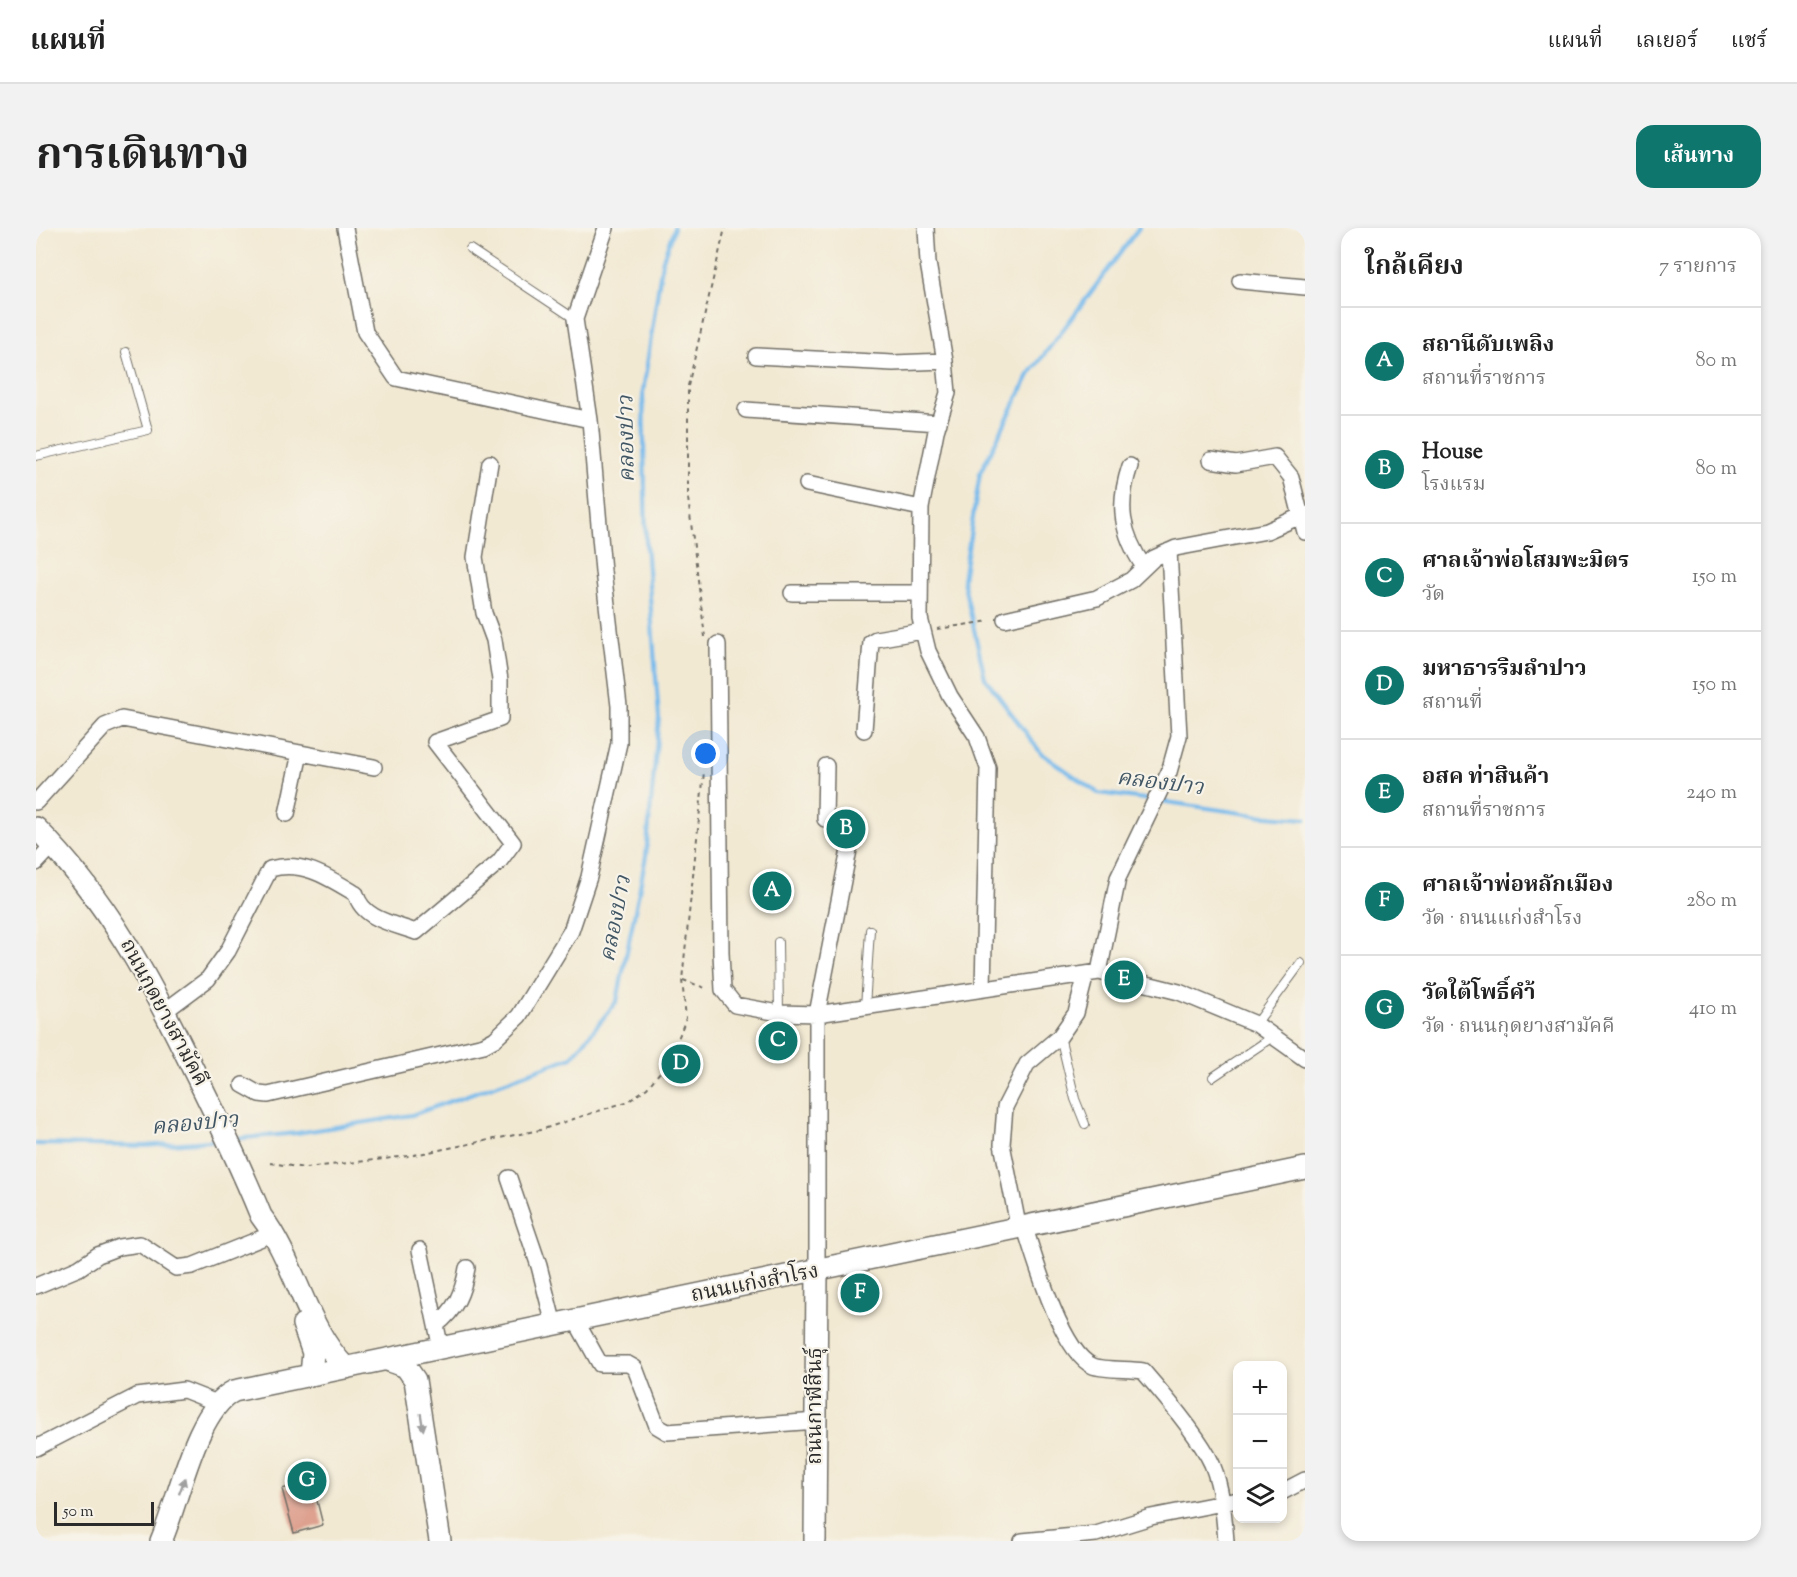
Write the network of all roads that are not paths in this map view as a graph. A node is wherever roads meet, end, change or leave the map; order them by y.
1 (345, 228) edge
2 (606, 228) edge
3 (926, 228) edge
4 (470, 249) dead end
5 (1240, 281) dead end
6 (1305, 287) edge
7 (575, 319) junction
8 (126, 352) dead end
9 (756, 356) dead end
10 (945, 361) junction
11 (746, 410) dead end
12 (590, 420) junction
13 (939, 423) junction
14 (36, 456) edge
15 (1211, 460) dead end
16 (490, 463) dead end
17 (1130, 466) dead end
18 (807, 484) dead end
19 (921, 508) junction
20 (1304, 515) edge
21 (1305, 532) edge
22 (1168, 551) junction
23 (1144, 567) junction
24 (920, 593) junction
25 (792, 594) dead end
26 (1005, 619) road end
27 (921, 631) junction
28 (711, 646) road end
29 (864, 730) dead end
30 (300, 753) junction
31 (826, 766) dead end
32 (374, 767) dead end
33 (36, 802) edge
34 (287, 814) dead end
35 (36, 828) edge
36 (53, 845) junction
37 (36, 863) edge
38 (870, 930) dead end
39 (778, 942) dead end
40 (1301, 963) dead end
41 (1092, 973) junction
42 (983, 988) junction
43 (865, 1007) junction
44 (165, 1011) junction
45 (779, 1013) junction
46 (818, 1014) junction
47 (1256, 1024) junction
48 (1060, 1036) junction
49 (1275, 1036) junction
50 (1305, 1059) edge
51 (1213, 1077) dead end
52 (243, 1085) dead end
53 (1085, 1124) dead end
54 (1305, 1168) edge
55 (509, 1178) dead end
56 (261, 1216) junction
57 (1022, 1229) junction
58 (262, 1238) junction
59 (420, 1250) dead end
60 (467, 1268) dead end
61 (817, 1271) junction
62 (36, 1287) edge
63 (576, 1321) junction
64 (436, 1325) junction
65 (554, 1325) junction
66 (437, 1350) junction
67 (387, 1360) junction
68 (346, 1368) junction
69 (311, 1375) junction
70 (415, 1380) junction
71 (217, 1403) junction
72 (817, 1421) junction
73 (36, 1448) edge
74 (1305, 1480) edge
75 (1287, 1489) edge
76 (1230, 1501) edge
77 (161, 1541) edge
78 (440, 1541) edge
79 (815, 1541) edge
80 (1022, 1541) edge
81 (1226, 1541) edge

1 - 12 street
2 - 7 street
3 - 10 street
4 - 7 lane
5 - 6 street
7 - 12 street
8 - 14 lane
9 - 10 street
10 - 13 street
11 - 13 street
12 - 52 street
13 - 19 street
15 - 20 street
16 - 44 street
17 - 23 street
18 - 19 street
19 - 24 street
20 - 21 street
20 - 22 street
22 - 23 street
22 - 41 street
23 - 26 street
24 - 25 street
24 - 27 street
27 - 29 street
27 - 42 street
28 - 45 street
30 - 32 street
30 - 33 street
30 - 34 street
31 - 46 street
35 - 36 main road, ถนนกุดยางสามัคคี
36 - 37 street
36 - 44 main road, ถนนกุดยางสามัคคี
38 - 43 lane
39 - 45 lane
40 - 47 lane
41 - 42 street
41 - 47 street
41 - 48 street
42 - 43 street
43 - 46 street
44 - 56 main road, ถนนกุดยางสามัคคี
45 - 46 street
46 - 61 street
47 - 49 street
48 - 53 lane
48 - 57 street
49 - 50 street
49 - 51 lane
54 - 57 main road, ถนนแก่งสำโรง
55 - 65 street
56 - 58 main road, ถนนกุดยางสามัคคี
56 - 68 main road, ถนนกุดยางสามัคคี
57 - 61 main road, ถนนแก่งสำโรง
57 - 76 street
58 - 62 street
58 - 69 main road, ถนนกุดยางสามัคคี
59 - 64 street
60 - 64 street
61 - 63 main road, ถนนแก่งสำโรง
61 - 72 main road, ถนนกาฬสินธุ์
63 - 65 main road, ถนนแก่งสำโรง
63 - 72 street
64 - 66 street
65 - 66 main road, ถนนแก่งสำโรง
66 - 67 main road, ถนนแก่งสำโรง
66 - 70 main road
67 - 68 main road, ถนนแก่งสำโรง
67 - 70 main road
68 - 69 main road, ถนนแก่งสำโรง
69 - 71 main road, ถนนแก่งสำโรง
70 -> 78 main road
71 - 73 street
77 -> 71 main road
72 - 79 main road, ถนนกาฬสินธุ์
74 - 75 street
76 - 80 street
76 - 81 street

